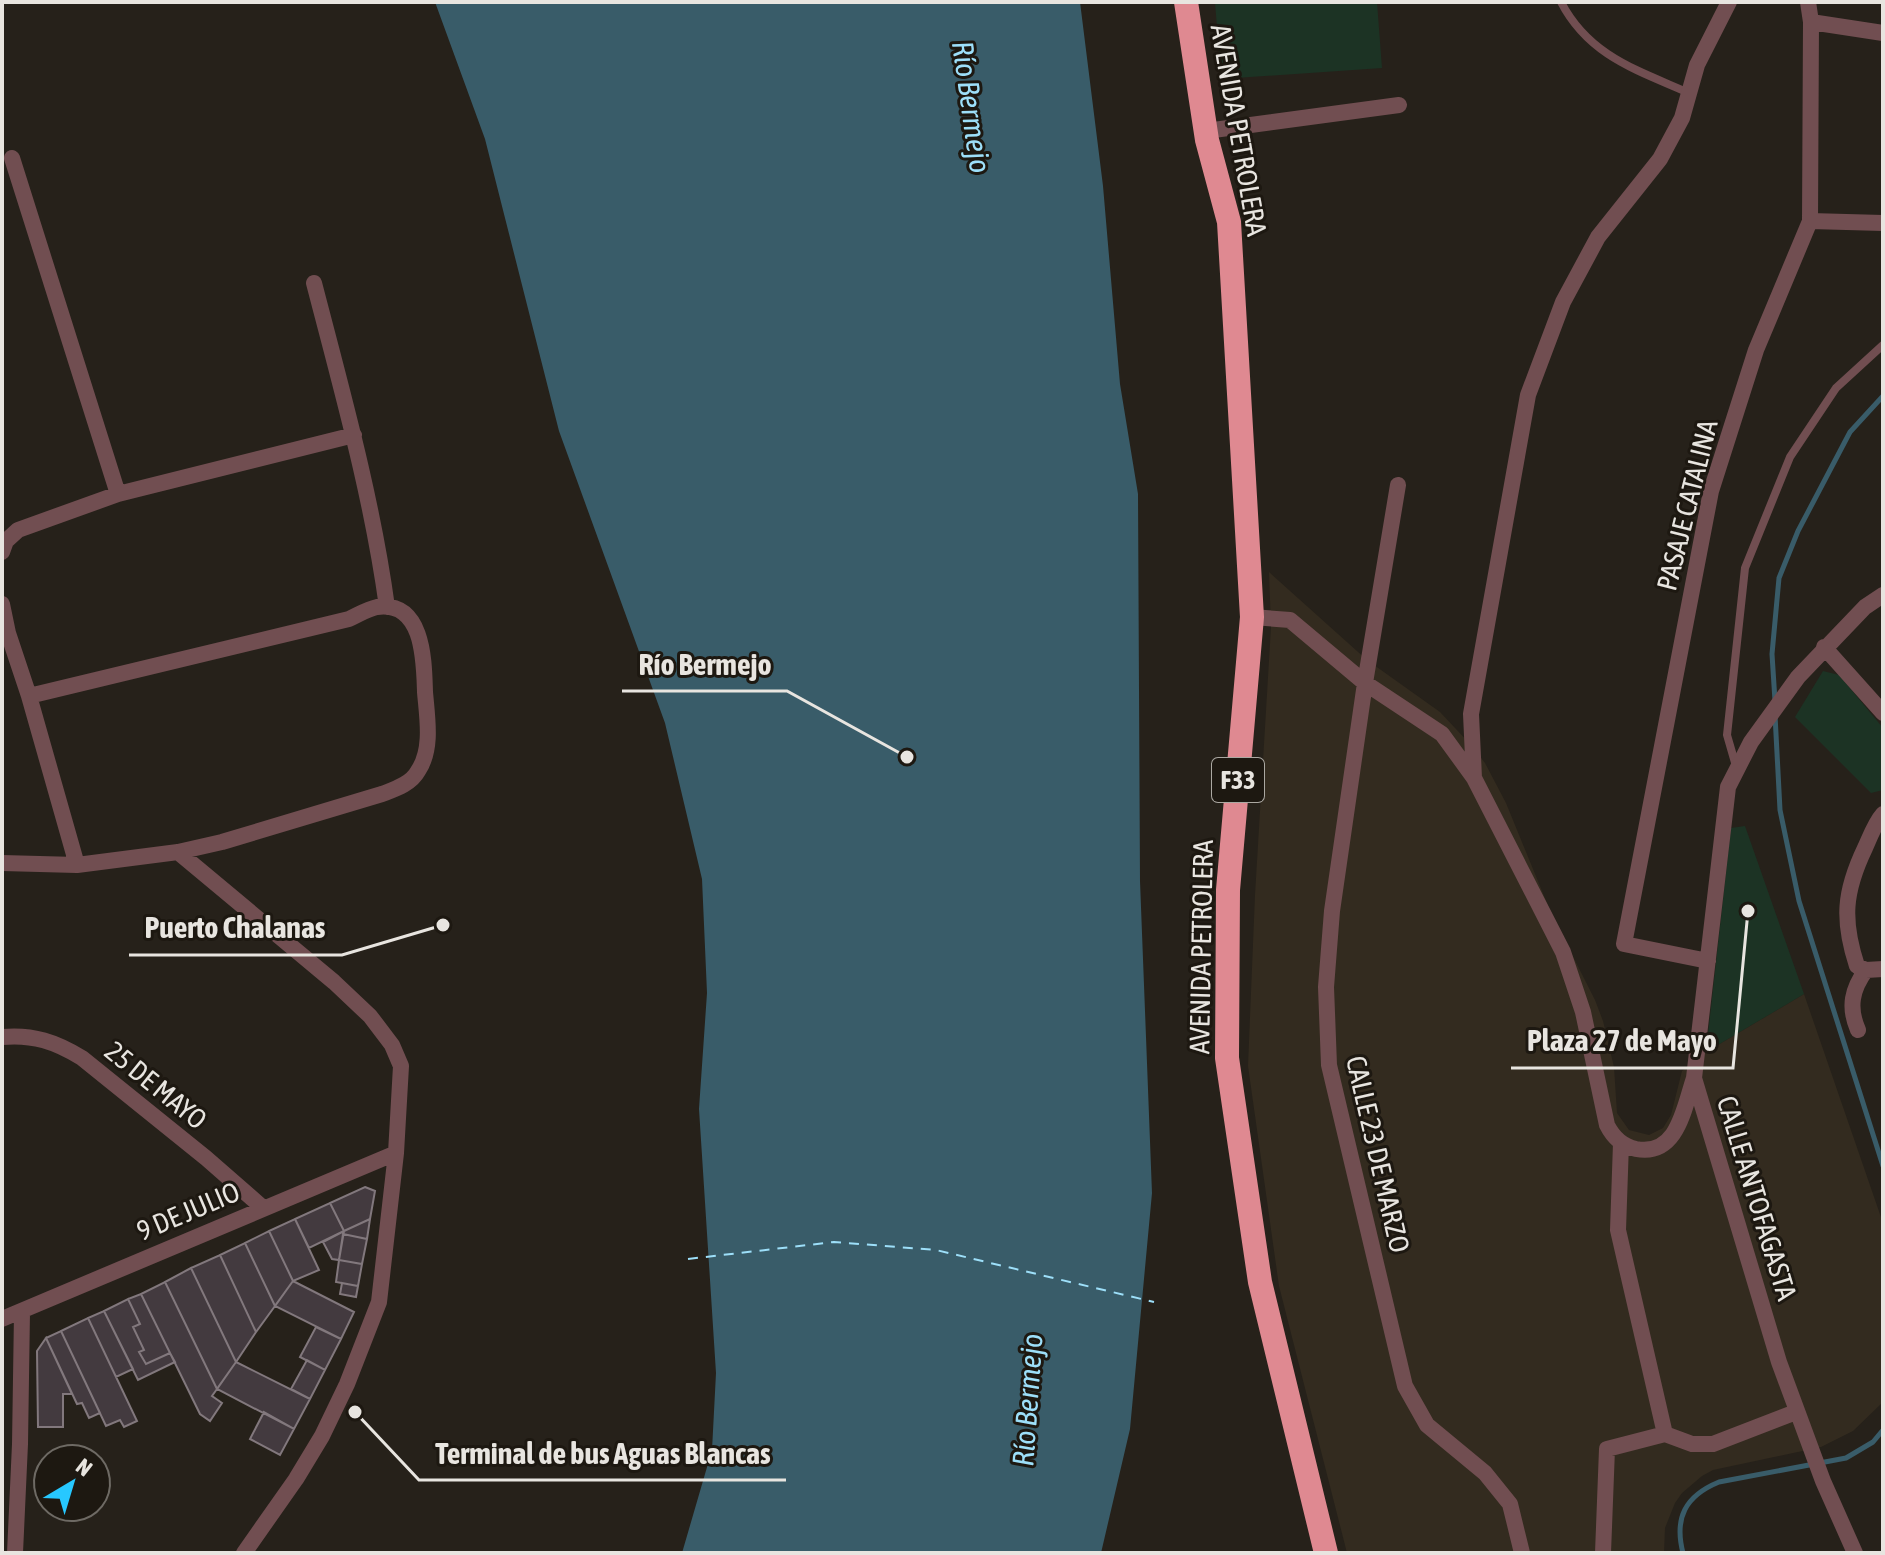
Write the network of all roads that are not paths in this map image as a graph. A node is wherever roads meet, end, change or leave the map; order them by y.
1 (1186, 2) edge
2 (1561, 2) edge
3 (1729, 2) edge
4 (1808, 2) edge
5 (1811, 22) junction
6 (1883, 33) edge
7 (1689, 93) junction
8 (1399, 105) dead end
9 (1206, 131) junction
10 (12, 158) dead end
11 (1810, 221) junction
12 (1883, 223) edge
13 (314, 283) dead end
14 (1883, 345) edge
15 (354, 435) junction
16 (1398, 485) dead end
17 (118, 494) junction
18 (2, 552) edge
19 (1883, 595) edge
20 (2, 604) edge
21 (387, 607) junction
22 (1252, 617) junction
23 (5, 633) edge
24 (1824, 647) junction
25 (1365, 683) junction
26 (29, 696) junction
27 (1883, 713) edge
28 (1737, 769) junction
29 (1474, 778) junction
30 (1883, 814) edge
31 (178, 852) junction
32 (2, 863) edge
33 (77, 865) junction
34 (1708, 961) junction
35 (1875, 969) edge
36 (1858, 1030) dead end
37 (2, 1037) edge
38 (1694, 1078) junction
39 (1621, 1143) junction
40 (396, 1153) junction
41 (262, 1207) junction
42 (22, 1312) junction
43 (2, 1319) edge
44 (1796, 1412) junction
45 (1665, 1434) junction
46 (15, 1553) edge
47 (244, 1553) edge
48 (1326, 1553) edge
49 (1522, 1553) edge
50 (1603, 1553) edge
51 (1855, 1553) edge

1 - 9 highway, AVENIDA PETROLERA / F33
2 - 7 lane
3 - 7 street
4 - 5 street, PASAJE CATALINA
5 - 6 street
5 - 11 street, PASAJE CATALINA
7 - 29 street
8 - 9 street
9 - 22 highway, AVENIDA PETROLERA / F33
10 - 17 street
11 - 12 street
11 - 34 street, PASAJE CATALINA
13 - 15 street
14 - 28 lane
15 - 17 street
15 - 21 street
16 - 25 street, CALLE 23 DE MARZO
17 - 18 street
19 - 24 street, CALLE ANTOFAGASTA
20 - 23 street
21 - 26 street
21 - 31 street
22 - 25 street
22 - 48 highway, AVENIDA PETROLERA / F33
23 - 26 street
24 - 27 street
24 - 28 street, CALLE ANTOFAGASTA
25 - 29 street
25 - 49 street, CALLE 23 DE MARZO
26 - 33 street
28 - 34 street, CALLE ANTOFAGASTA
29 - 39 street
30 - 35 street
31 - 33 street
31 - 40 street
32 - 33 street
34 - 38 street, CALLE ANTOFAGASTA
35 - 36 street
37 - 41 street, 25 DE MAYO
38 - 39 street
38 - 44 street, CALLE ANTOFAGASTA
39 - 45 street
40 - 41 street, 9 DE JULIO
40 - 47 street
41 - 42 street, 9 DE JULIO
42 - 43 street, 9 DE JULIO
42 - 46 street
44 - 45 street
44 - 51 street, CALLE ANTOFAGASTA
45 - 50 street

